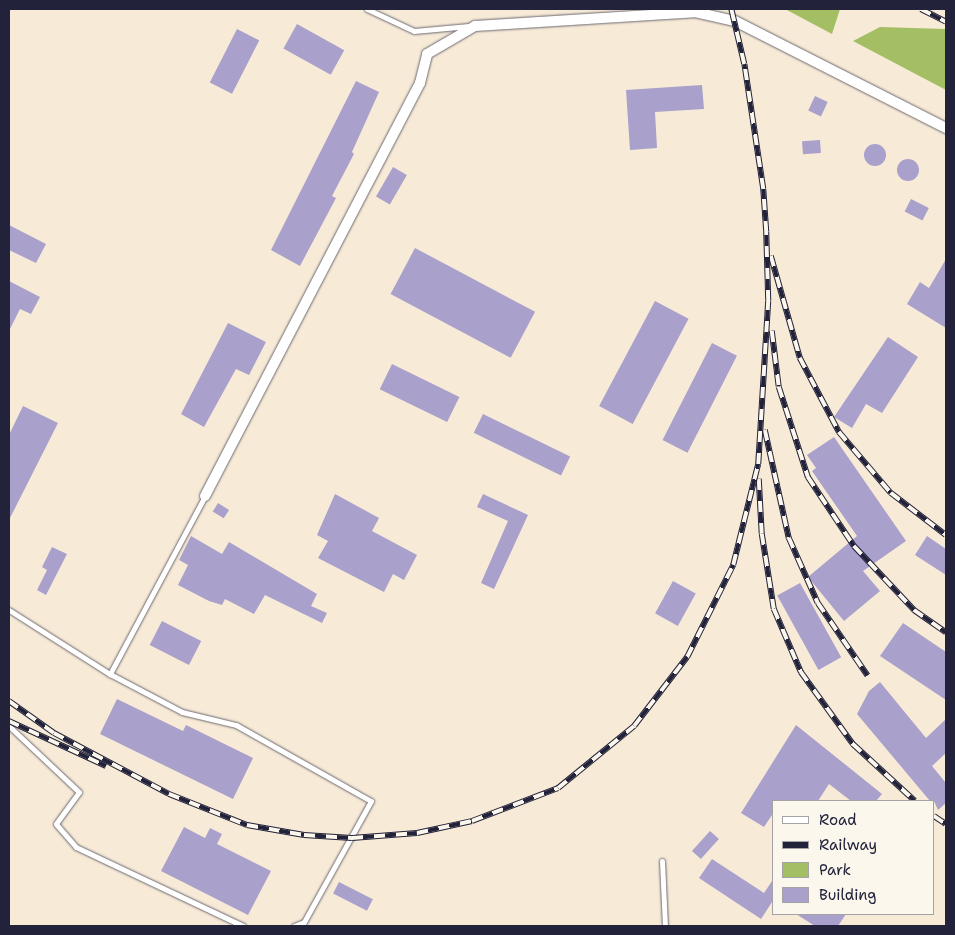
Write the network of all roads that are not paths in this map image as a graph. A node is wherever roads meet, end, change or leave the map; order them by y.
1 (367, 9) edge
2 (475, 26) junction
3 (946, 128) edge
4 (205, 496) joint
5 (9, 610) edge
6 (110, 674) junction
7 (10, 728) dead end
8 (662, 862) dead end
9 (243, 926) edge
10 (294, 926) edge
11 (665, 926) edge

1 - 2 lane
2 - 3 street
2 - 4 street
4 - 6 lane
5 - 6 lane
6 - 10 lane
7 - 9 lane
8 - 11 lane

